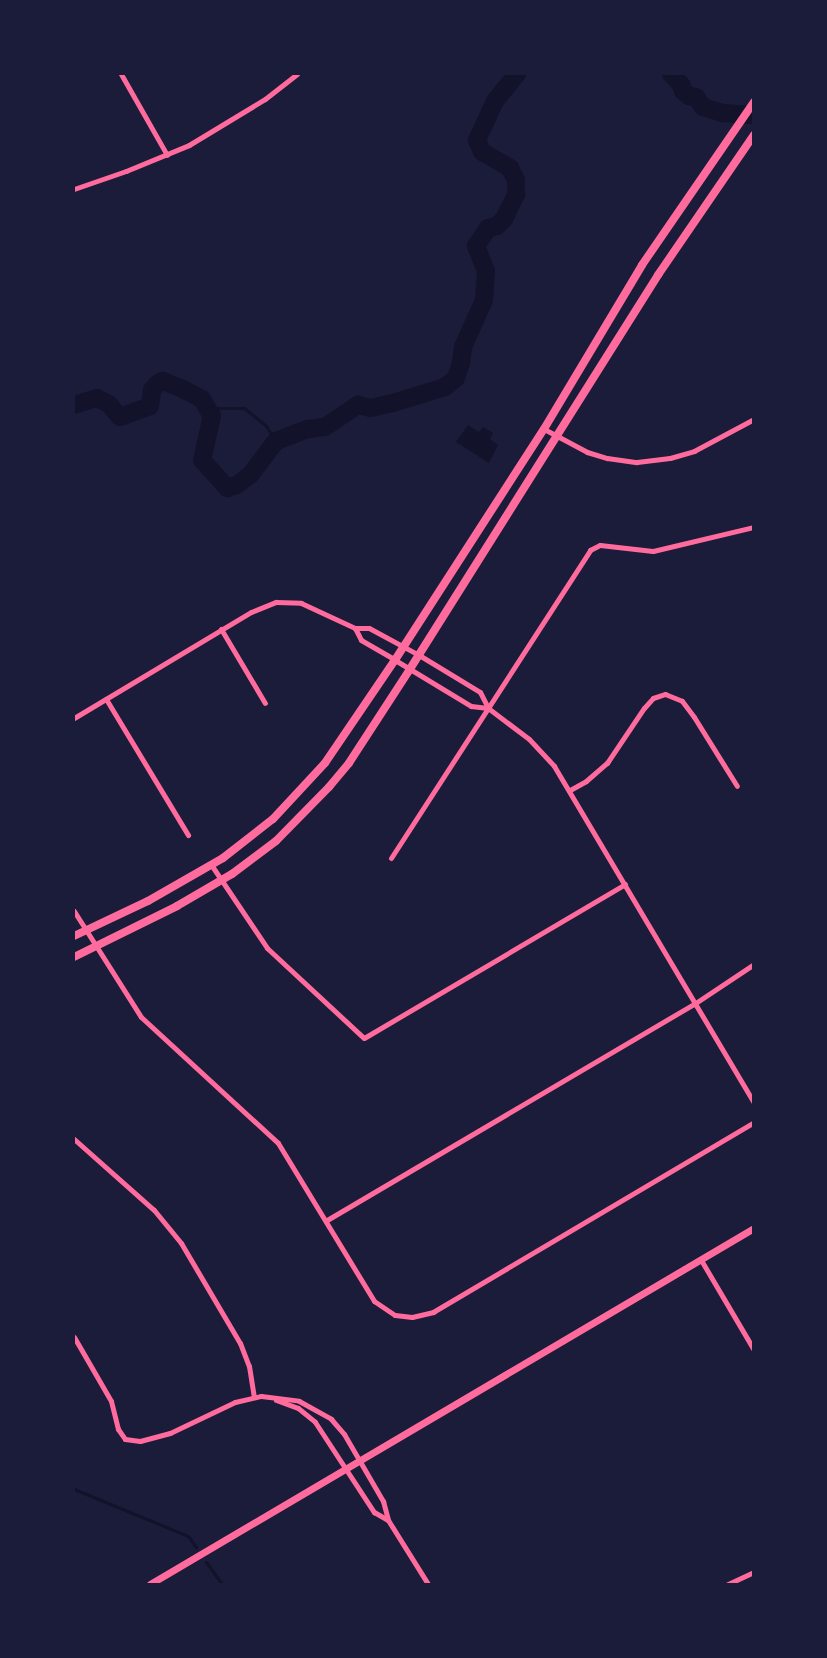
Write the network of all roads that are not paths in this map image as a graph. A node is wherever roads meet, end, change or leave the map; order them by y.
1 (121, 74) edge
2 (297, 74) edge
3 (753, 102) edge
4 (753, 135) edge
5 (167, 155) junction
6 (74, 189) edge
7 (753, 419) edge
8 (544, 429) junction
9 (556, 436) junction
10 (753, 527) edge
11 (355, 628) junction
12 (221, 629) junction
13 (403, 646) junction
14 (419, 655) junction
15 (395, 660) junction
16 (410, 669) junction
17 (106, 699) junction
18 (265, 703) dead end
19 (488, 708) junction
20 (74, 718) edge
21 (737, 786) dead end
22 (570, 790) junction
23 (188, 835) dead end
24 (391, 858) dead end
25 (212, 866) junction
26 (221, 881) junction
27 (625, 884) junction
28 (74, 911) edge
29 (85, 931) junction
30 (74, 936) edge
31 (95, 946) junction
32 (74, 957) edge
33 (753, 964) edge
34 (694, 1004) junction
35 (753, 1103) edge
36 (753, 1122) edge
37 (74, 1139) edge
38 (327, 1220) junction
39 (753, 1228) edge
40 (701, 1260) junction
41 (74, 1337) edge
42 (753, 1350) edge
43 (254, 1397) junction
44 (267, 1397) junction
45 (360, 1461) junction
46 (346, 1469) junction
47 (388, 1520) junction
48 (753, 1572) edge
49 (150, 1584) edge
50 (428, 1584) edge
51 (728, 1584) edge

1 - 5 street
2 - 5 street
3 - 8 main road
4 - 9 main road
5 - 6 street
7 - 9 street
8 - 9 street
8 - 13 main road
9 - 14 main road
10 - 19 street
11 - 12 street
11 - 13 street
11 - 15 street
12 - 17 street
12 - 18 street
13 - 14 street
13 - 15 main road
14 - 16 main road
14 - 19 street
15 - 16 street
15 - 25 main road
16 - 19 street
16 - 26 main road
17 - 20 street
17 - 23 street
19 - 22 street
19 - 24 street
21 - 22 street
22 - 27 street
25 - 26 street
25 - 29 main road
26 - 27 street
26 - 31 main road
27 - 34 street
28 - 29 street
29 - 30 main road
29 - 31 street
31 - 32 main road
31 - 38 street
33 - 34 street
34 - 35 street
34 - 38 street
36 - 38 street
37 - 43 street
39 - 40 street
40 - 42 street
40 - 45 street
41 - 43 street
43 - 44 street
44 - 45 street
44 - 46 street
45 - 46 street
45 - 47 street
46 - 47 street
46 - 49 street
47 - 50 street
48 - 51 street

